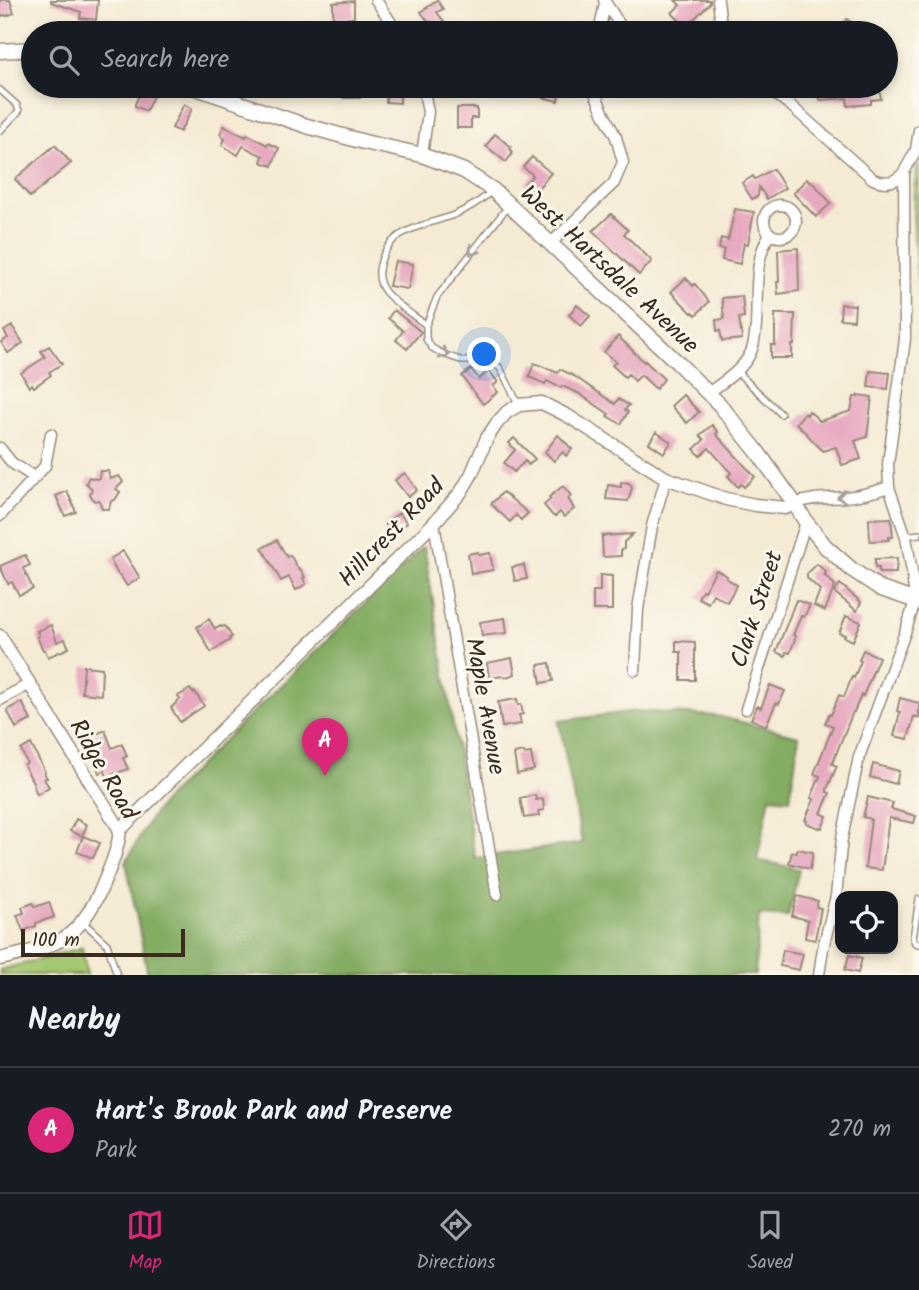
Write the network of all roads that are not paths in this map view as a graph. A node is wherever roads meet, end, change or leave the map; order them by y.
1 (376, 0) edge
2 (718, 0) edge
3 (605, 1) edge
4 (390, 21) edge
5 (601, 21) edge
6 (618, 21) edge
7 (721, 21) edge
8 (21, 50) edge
9 (0, 51) edge
10 (0, 90) edge
11 (225, 98) edge
12 (425, 98) edge
13 (597, 98) edge
14 (780, 98) edge
15 (919, 130) edge
16 (0, 131) edge
17 (422, 155) junction
18 (904, 172) junction
19 (493, 190) junction
20 (509, 205) junction
21 (770, 234) dead end
22 (551, 243) junction
23 (426, 326) junction
24 (736, 371) junction
25 (708, 393) junction
26 (519, 405) junction
27 (780, 414) dead end
28 (51, 434) dead end
29 (0, 448) edge
30 (34, 477) junction
31 (666, 478) junction
32 (888, 487) junction
33 (795, 504) junction
34 (0, 516) edge
35 (806, 522) junction
36 (434, 523) junction
37 (919, 534) edge
38 (905, 536) junction
39 (917, 601) edge
40 (0, 636) edge
41 (635, 670) dead end
42 (30, 684) junction
43 (0, 700) edge
44 (746, 709) dead end
45 (120, 830) junction
46 (496, 895) dead end
47 (919, 899) edge
48 (83, 922) junction
49 (919, 944) edge
50 (0, 959) edge
51 (117, 975) edge
52 (819, 975) edge

1 - 4 street
2 - 7 street
3 - 5 street
3 - 6 street
8 - 9 main road
10 - 16 lane
11 - 17 main road, West Hartsdale Avenue
12 - 17 street
13 - 22 street
14 - 18 street
15 - 18 street
17 - 19 main road, West Hartsdale Avenue
18 - 32 street
19 - 20 main road, West Hartsdale Avenue
19 - 23 lane
20 - 22 main road, West Hartsdale Avenue
20 -> 23 lane
21 - 24 street
22 - 25 main road, West Hartsdale Avenue
23 -> 26 lane
24 - 25 street
24 - 27 lane
25 - 33 main road, West Hartsdale Avenue
26 - 31 street
26 - 36 street, Hillcrest Road
28 - 30 street
29 - 30 street
30 - 34 street
31 - 33 street
31 - 41 street
32 -> 33 street
32 - 38 street
33 - 35 main road, West Hartsdale Avenue
35 - 39 main road, West Hartsdale Avenue
35 - 44 street, Clark Street
36 - 45 street, Hillcrest Road
36 - 46 street, Maple Avenue
37 - 38 lane
38 - 39 street
39 - 52 street
40 - 42 street, Ridge Road
42 - 43 street
42 - 45 street, Ridge Road
45 - 48 street, Ridge Road
47 - 49 lane
48 - 50 street, Ridge Road
48 - 51 lane

